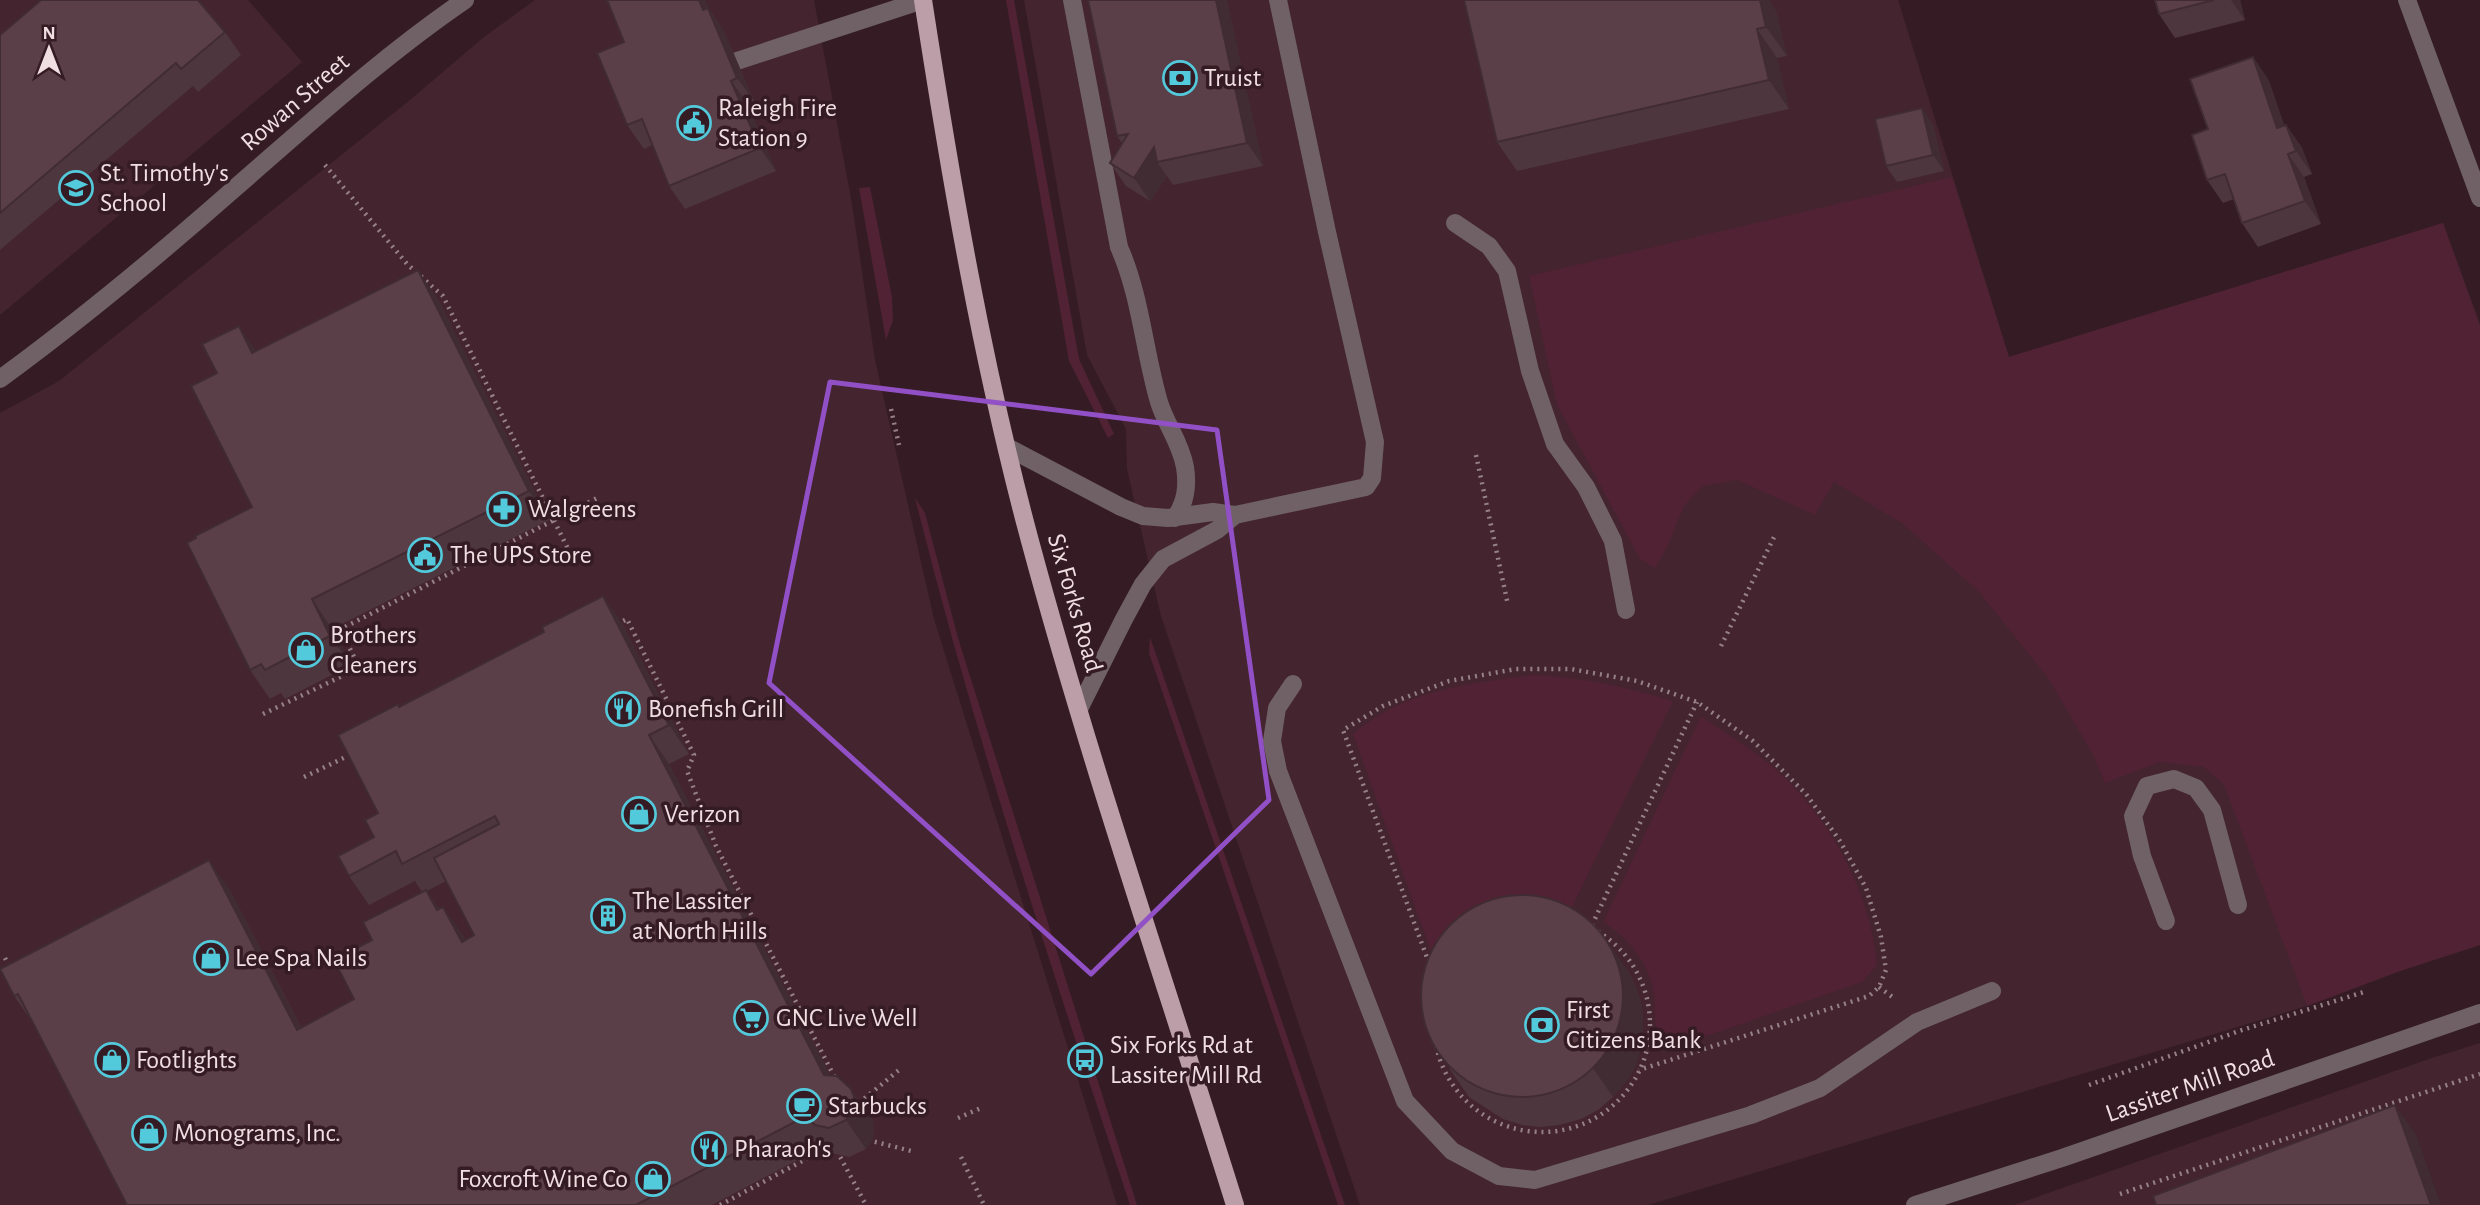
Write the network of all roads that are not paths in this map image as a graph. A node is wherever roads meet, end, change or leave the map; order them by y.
1 (465, 0) edge
2 (923, 0) edge
3 (1278, 0) edge
4 (2407, 0) edge
5 (1075, 1) edge
6 (737, 61) dead end
7 (2480, 198) edge
8 (1455, 223) dead end
9 (0, 379) edge
10 (1007, 447) junction
11 (1235, 515) junction
12 (1175, 518) junction
13 (1626, 610) dead end
14 (1293, 684) dead end
15 (1079, 709) junction
16 (2238, 905) dead end
17 (2166, 921) dead end
18 (1992, 991) dead end
19 (2480, 1013) edge
20 (1235, 1205) edge
21 (1915, 1205) edge

1 - 9 street, Rowan Street
2 - 6 street
2 - 10 main road, Six Forks Road
3 - 11 street
4 - 7 street
5 - 12 street
8 - 13 street
10 - 12 street
10 - 15 main road, Six Forks Road
11 - 12 street
11 - 15 street
14 - 18 street
15 - 20 main road, Six Forks Road
16 - 17 street
19 - 21 street, Lassiter Mill Road

